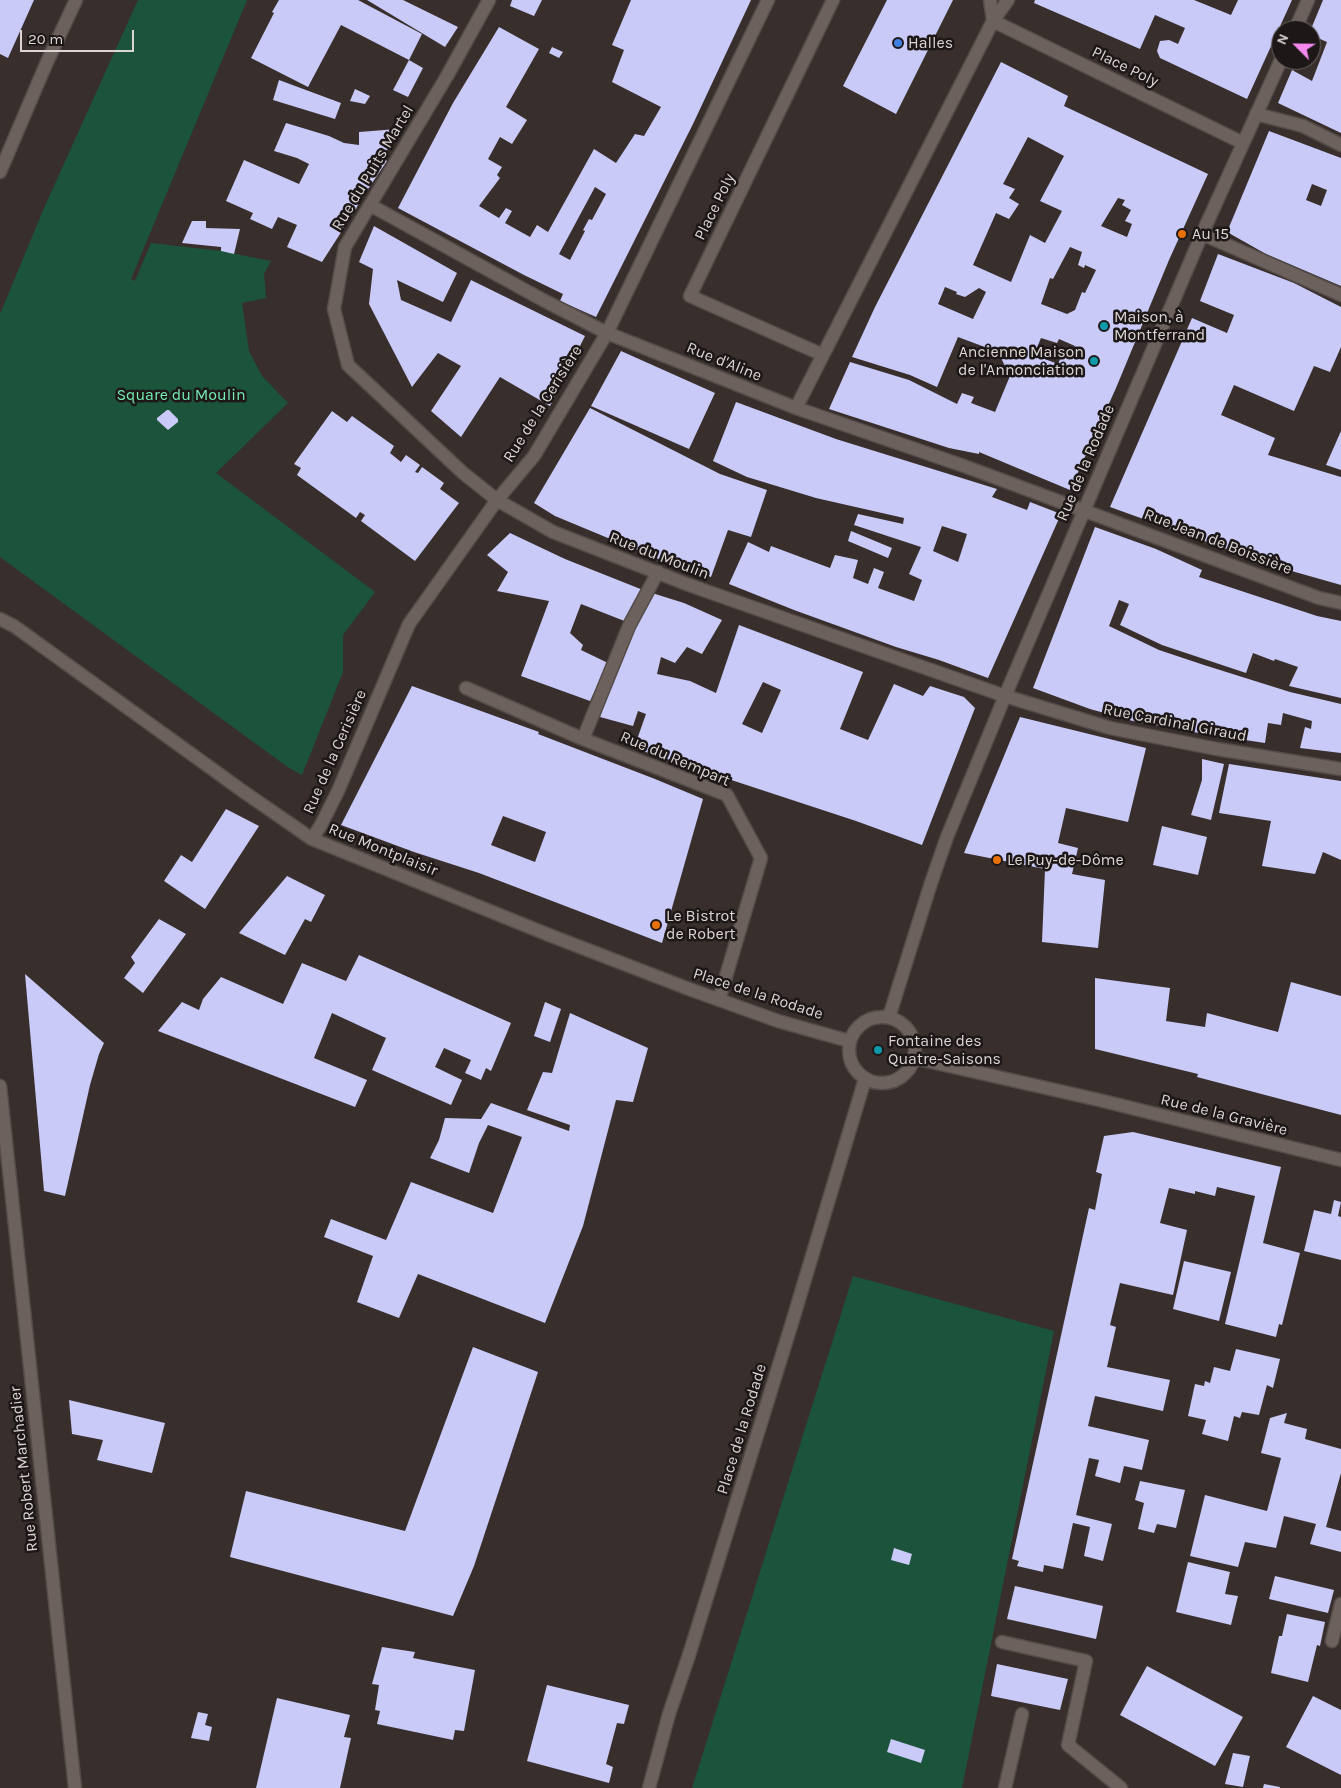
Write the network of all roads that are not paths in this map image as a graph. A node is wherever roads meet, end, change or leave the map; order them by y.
1 (76, 0) edge
2 (489, 0) edge
3 (768, 0) edge
4 (833, 0) edge
5 (990, 0) edge
6 (1008, 0) edge
7 (1308, 0) edge
8 (1299, 20) edge
9 (993, 21) junction
10 (1276, 70) edge
11 (1256, 114) junction
12 (1243, 143) junction
13 (1341, 145) edge
14 (0, 172) edge
15 (370, 205) junction
16 (1202, 234) junction
17 (1341, 295) edge
18 (607, 333) junction
19 (823, 355) junction
20 (348, 365) joint
21 (796, 408) junction
22 (497, 500) junction
23 (1084, 510) junction
24 (658, 572) junction
25 (1341, 603) edge
26 (0, 619) edge
27 (466, 688) dead end
28 (1005, 696) junction
29 (583, 738) junction
30 (1341, 770) edge
31 (312, 839) junction
32 (657, 976) joint
33 (719, 1000) junction
34 (890, 1018) junction
35 (849, 1041) junction
36 (914, 1058) junction
37 (864, 1079) junction
38 (0, 1086) edge
39 (1341, 1160) edge
40 (1341, 1604) edge
41 (1332, 1641) dead end
42 (1002, 1642) dead end
43 (1022, 1714) dead end
44 (75, 1788) edge
45 (649, 1788) edge
46 (1005, 1788) edge
47 (1121, 1788) edge

1 - 14 street
2 - 15 street, Rue du Puits Martel
3 - 18 street, Rue de la Cerisière
4 - 19 street, Place Poly
5 - 9 street
6 - 9 street
7 - 8 street
9 - 12 street, Place Poly
9 - 19 street
10 - 11 street, Rue de la Rodade
11 - 12 street, Rue de la Rodade
11 - 13 street
12 - 16 street, Rue de la Rodade
15 - 18 street, Rue d'Aline
15 - 20 street, Rue du Puits Martel
16 - 17 street
16 - 23 street, Rue de la Rodade
18 - 21 street, Rue d'Aline
18 - 22 street, Rue de la Cerisière
19 - 21 street
20 - 22 street, Rue du Moulin
21 - 23 street, Rue d'Aline
22 - 24 street, Rue du Moulin
22 - 31 street, Rue de la Cerisière
23 - 25 street, Rue Jean de Boissière
23 - 28 street, Rue de la Rodade
24 - 28 street, Rue du Moulin
24 - 29 street
26 - 31 street, Rue Montplaisir
27 - 29 street, Rue du Rempart
28 - 30 street, Rue Cardinal Giraud
28 - 34 street, Rue de la Rodade
29 - 33 street, Rue du Rempart
31 - 32 street, Rue Montplaisir
32 - 33 street, Place de la Rodade
33 - 35 street, Place de la Rodade
34 - 35 street
34 - 36 street
35 - 37 street
36 - 37 street
36 - 39 street, Rue de la Gravière
37 - 45 street, Place de la Rodade
38 - 44 street, Rue Robert Marchadier
40 - 41 street
42 - 47 street
43 - 46 street

